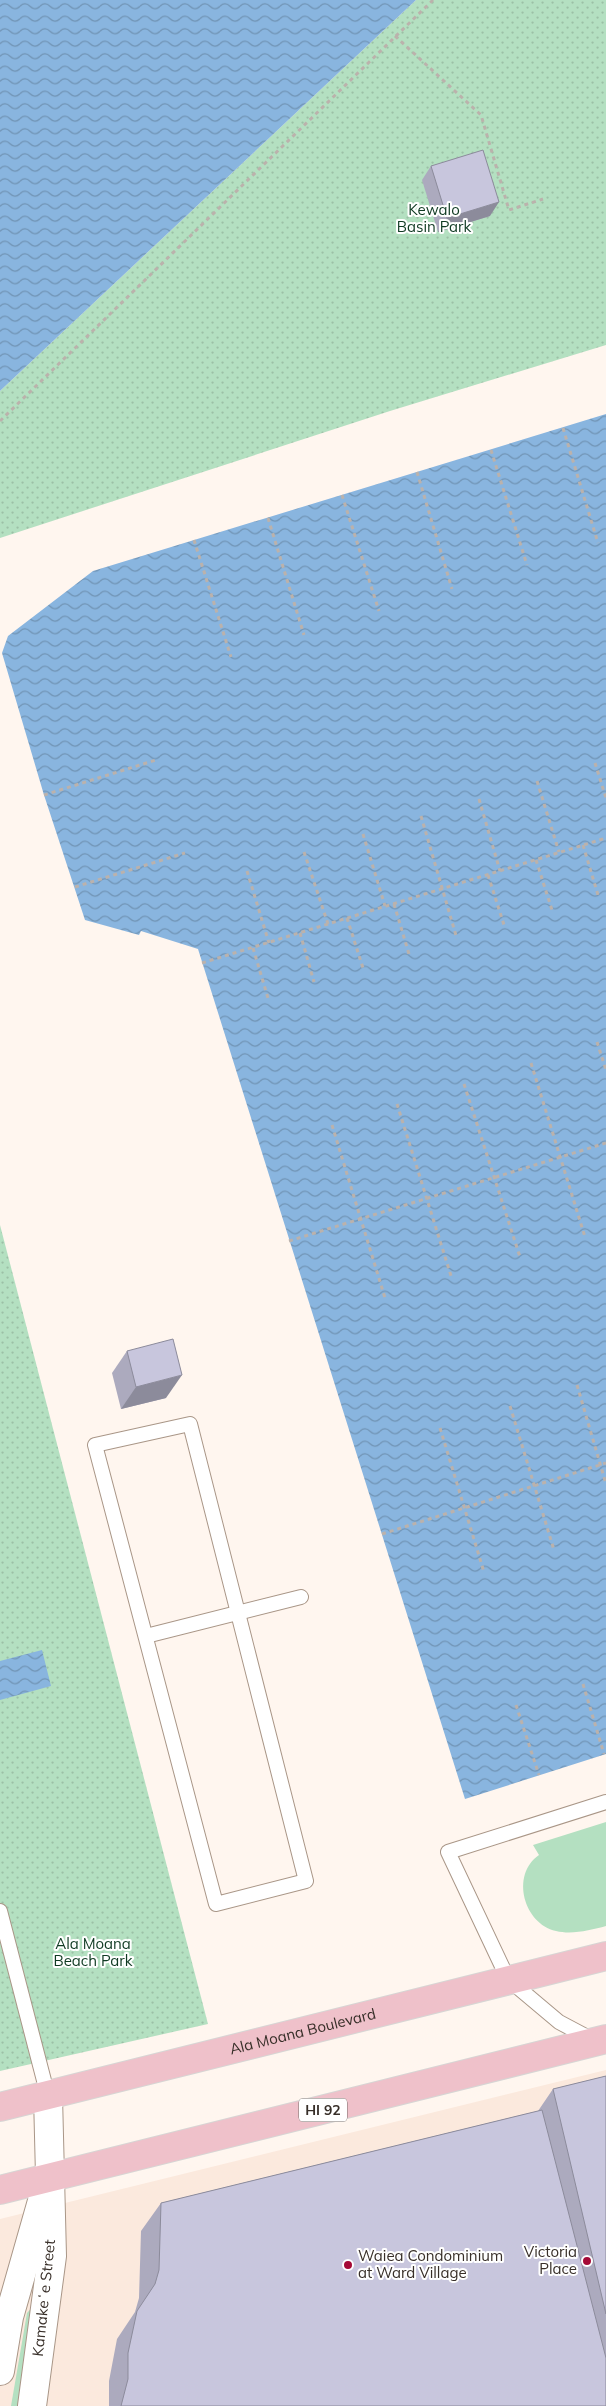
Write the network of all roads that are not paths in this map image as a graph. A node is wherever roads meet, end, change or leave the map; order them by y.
1 (301, 1597) dead end
2 (237, 1614) junction
3 (146, 1636) junction
4 (606, 1802) edge
5 (0, 1911) edge
6 (606, 1956) edge
7 (508, 1979) junction
8 (601, 2040) edge
9 (48, 2096) junction
10 (0, 2107) edge
11 (49, 2178) junction
12 (0, 2190) edge
13 (0, 2284) edge
14 (8, 2316) junction
15 (0, 2371) edge
16 (32, 2406) edge

1 - 2 lane
2 - 3 lane
2 - 3 lane
2 - 3 lane
4 - 7 lane
5 - 9 lane
6 - 7 main road, Ala Moana Boulevard
7 - 8 lane
7 - 9 main road, Ala Moana Boulevard
8 - 11 main road, HI 92
9 - 10 main road, Ala Moana Boulevard
9 - 11 street
11 - 12 main road, HI 92
11 - 14 street, Kamakeʻe Street
11 - 16 street, Kamakeʻe Street
13 - 14 street
14 - 15 street, Kamakeʻe Street

